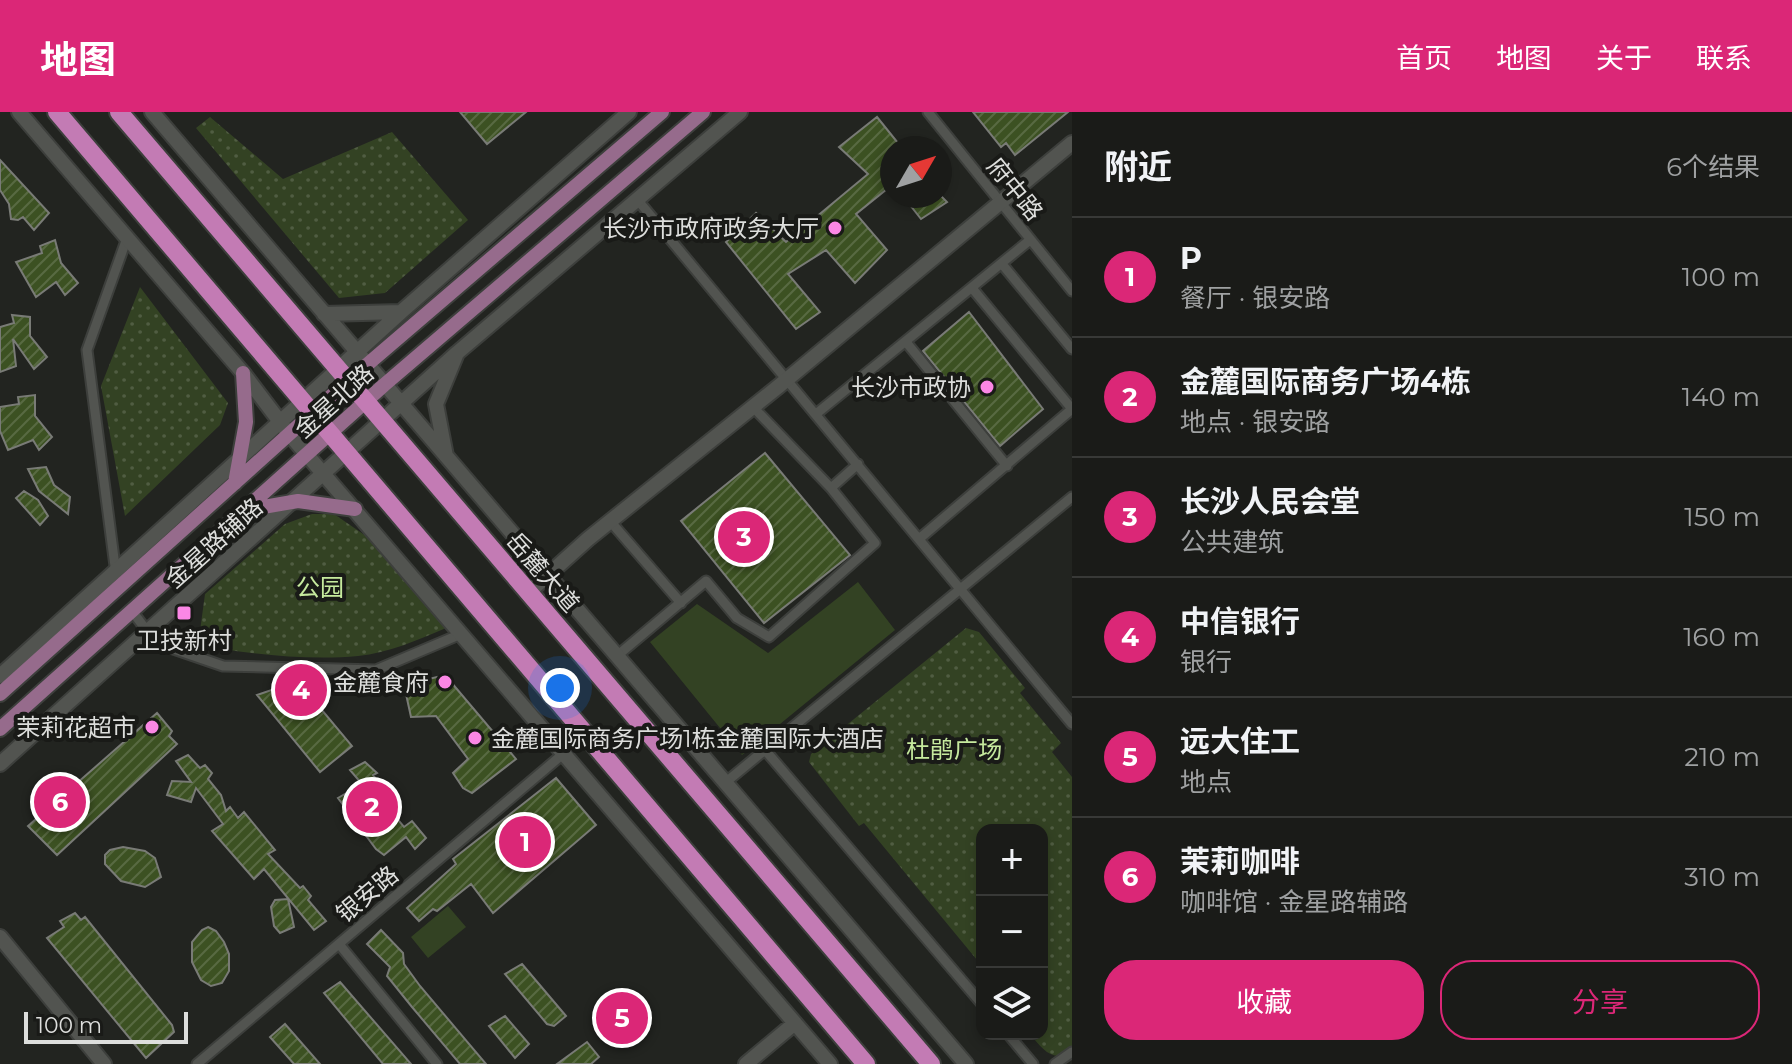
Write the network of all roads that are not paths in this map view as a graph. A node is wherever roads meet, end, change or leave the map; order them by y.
1 (19, 112) edge
2 (57, 112) edge
3 (119, 112) edge
4 (152, 112) edge
5 (629, 112) edge
6 (662, 112) edge
7 (703, 112) edge
8 (740, 112) edge
9 (928, 112) edge
10 (1072, 143) edge
11 (636, 198) junction
12 (1000, 202) junction
13 (127, 238) junction
14 (1030, 240) junction
15 (1002, 264) junction
16 (972, 288) junction
17 (1072, 291) edge
18 (401, 312) junction
19 (324, 314) junction
20 (906, 342) junction
21 (1072, 349) edge
22 (355, 351) junction
23 (457, 353) junction
24 (367, 365) junction
25 (243, 373) junction
26 (343, 374) junction
27 (787, 380) junction
28 (384, 385) junction
29 (365, 402) junction
30 (401, 405) junction
31 (309, 406) junction
32 (753, 407) junction
33 (1072, 409) edge
34 (816, 414) junction
35 (280, 421) junction
36 (382, 422) junction
37 (329, 434) junction
38 (290, 435) junction
39 (309, 454) junction
40 (346, 454) junction
41 (446, 456) junction
42 (240, 460) junction
43 (858, 464) junction
44 (1007, 466) junction
45 (325, 473) junction
46 (235, 483) junction
47 (831, 488) junction
48 (1072, 497) edge
49 (292, 502) junction
50 (355, 509) junction
51 (246, 510) junction
52 (610, 521) junction
53 (919, 539) junction
54 (549, 574) junction
55 (118, 588) junction
56 (962, 589) junction
57 (529, 592) junction
58 (681, 603) junction
59 (132, 611) junction
60 (149, 632) junction
61 (461, 634) junction
62 (618, 655) junction
63 (0, 676) edge
64 (0, 694) edge
65 (1072, 724) edge
66 (0, 729) edge
67 (765, 750) junction
68 (563, 754) junction
69 (0, 764) edge
70 (726, 782) junction
71 (0, 937) edge
72 (339, 944) junction
73 (976, 997) edge
74 (795, 1023) junction
75 (1013, 1040) edge
76 (1072, 1052) edge
77 (104, 1064) edge
78 (197, 1064) edge
79 (437, 1064) edge
80 (746, 1064) edge
81 (830, 1064) edge
82 (866, 1064) edge
83 (931, 1064) edge
84 (966, 1064) edge
85 (1033, 1064) edge
86 (1055, 1064) edge

1 - 13 street
2 - 31 highway
3 - 26 highway, 岳麓大道
4 - 19 street
5 - 18 street
6 - 24 main road, 金星北路
7 - 28 main road, 金星北路
8 - 11 street, 金星路辅路
9 - 12 street, 府中路
10 - 12 street
11 - 23 street, 金星路辅路
11 - 27 street
12 - 14 street, 府中路
12 - 27 street
13 - 25 street
13 - 55 street
14 - 15 street
14 - 17 street, 府中路
15 - 16 street
15 - 21 street
16 - 20 street
16 - 33 street
18 - 19 street
18 - 22 street
19 - 22 street
20 - 34 street
20 - 44 street
22 - 24 street
22 - 26 street
23 - 30 street, 金星路辅路
23 - 41 street
24 - 26 main road, 金星北路
24 - 28 street
25 - 35 street
25 - 42 main road
26 - 29 highway, 岳麓大道
26 - 31 main road, 金星北路
27 - 32 street
27 - 34 street
28 - 29 main road, 金星北路
28 - 30 street
29 - 36 highway, 岳麓大道
29 - 37 main road, 金星北路
30 - 36 street, 金星路辅路
30 - 41 street
31 - 35 street, 金星路辅路
31 - 37 highway
31 - 38 main road, 金星北路
32 - 47 street
32 - 52 street
33 - 44 street
34 - 43 street
35 - 38 street
35 - 42 street, 金星路辅路
36 - 40 street, 金星路辅路
36 - 57 highway, 岳麓大道
37 - 39 main road, 金星北路
37 - 40 highway
38 - 39 street
38 - 46 main road, 金星北路
39 - 45 street
39 - 51 main road, 金星北路
40 - 45 street, 金星路辅路
40 - 82 highway
41 - 54 street
42 - 46 main road
42 - 63 street, 金星路辅路
43 - 47 street
43 - 53 street
44 - 53 street
45 - 49 street, 金星路辅路
45 - 50 street
46 - 55 main road, 金星北路
47 - 58 street
48 - 56 street
49 - 50 main road
49 - 51 main road
49 - 60 street, 金星路辅路
50 - 61 street
51 - 59 main road, 金星北路
52 - 54 street
52 - 58 street
53 - 56 street
54 - 57 street
54 - 62 street
55 - 64 main road, 金星北路
56 - 65 street
56 - 67 street
57 - 83 highway, 岳麓大道
58 - 62 street
59 - 60 street
59 - 66 main road, 金星北路
60 - 61 street
60 - 69 street, 金星路辅路
61 - 68 street
62 - 70 street
67 - 70 street
67 - 73 street
68 - 72 street, 银安路
68 - 74 street
70 - 84 street
71 - 77 street
72 - 78 street, 银安路
72 - 79 street
74 - 80 street
74 - 81 street
75 - 85 street
76 - 86 street

